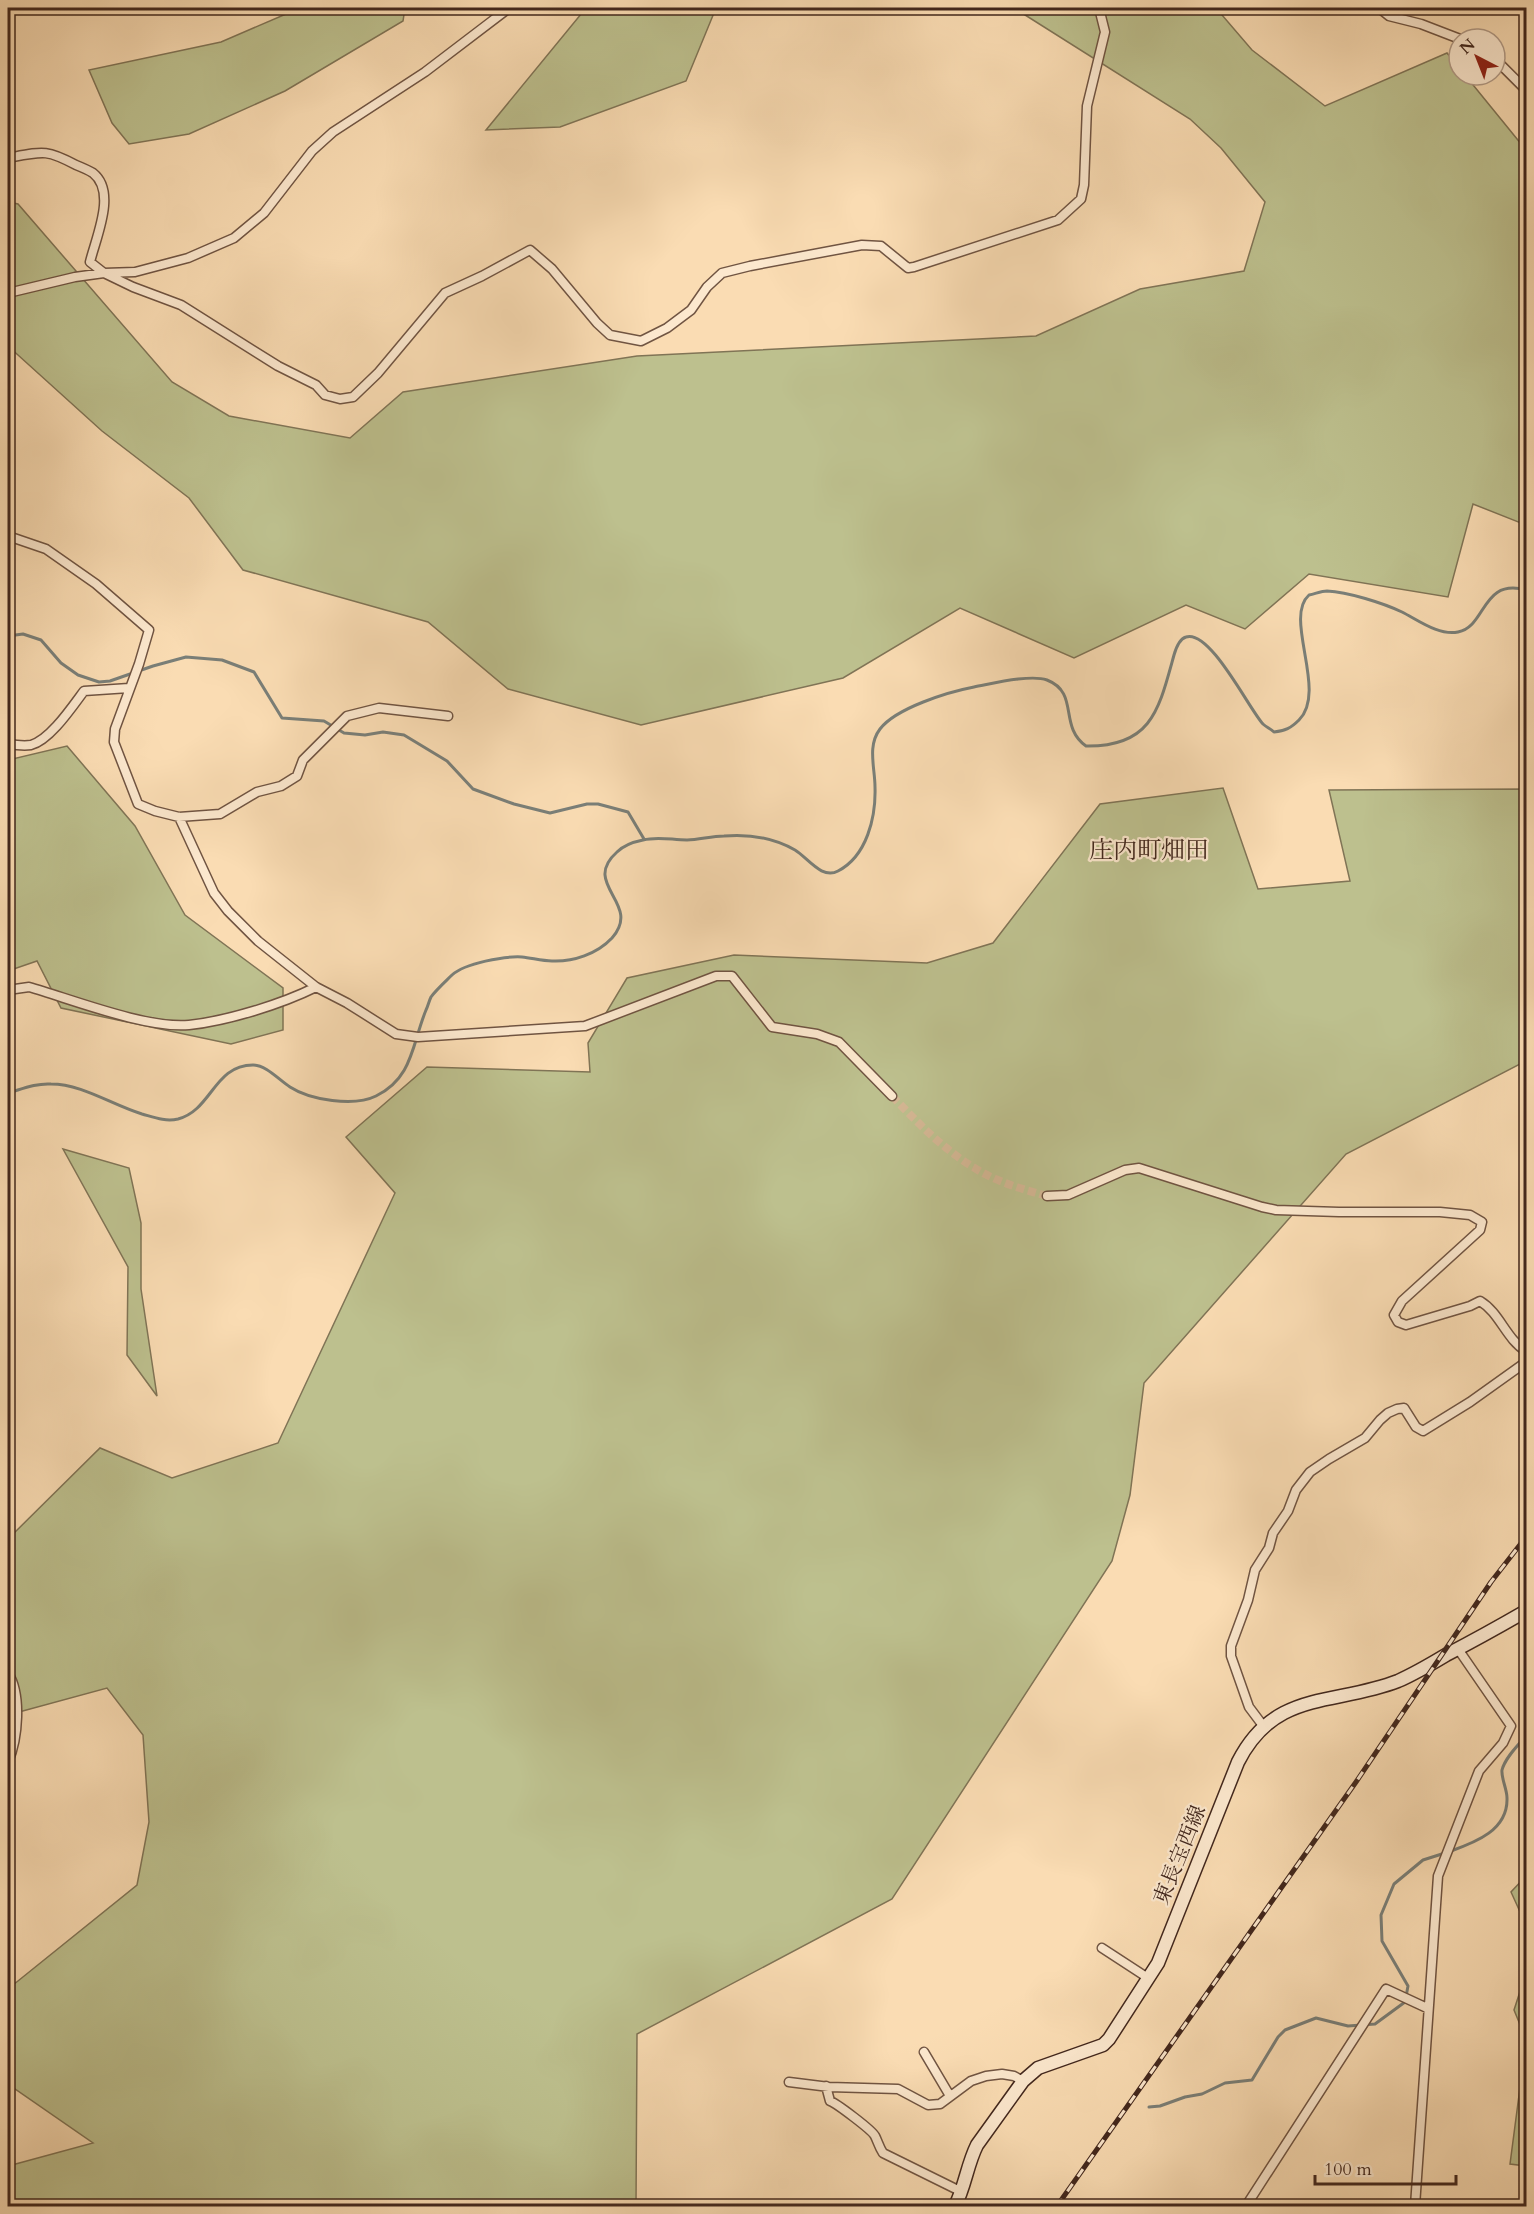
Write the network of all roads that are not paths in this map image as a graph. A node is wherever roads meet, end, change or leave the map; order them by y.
1 (508, 8) edge
2 (1099, 8) edge
3 (1379, 8) edge
4 (1447, 34) edge
5 (1507, 71) edge
6 (1527, 90) edge
7 (8, 150) edge
8 (104, 273) junction
9 (8, 293) edge
10 (8, 536) edge
11 (129, 688) junction
12 (448, 716) dead end
13 (8, 744) edge
14 (179, 817) junction
15 (316, 987) junction
16 (8, 990) edge
17 (892, 1096) tunnel mouth
18 (1047, 1196) tunnel mouth
19 (1527, 1351) edge
20 (1527, 1362) edge
21 (1527, 1611) edge
22 (1458, 1649) junction
23 (8, 1672) edge
24 (1264, 1727) junction
25 (8, 1762) edge
26 (1102, 1948) dead end
27 (1148, 1978) junction
28 (1428, 2008) junction
29 (924, 2052) dead end
30 (1023, 2081) junction
31 (789, 2082) dead end
32 (826, 2086) junction
33 (950, 2097) junction
34 (962, 2192) junction
35 (955, 2206) edge
36 (1246, 2206) edge
37 (1415, 2206) edge

1 - 8 street
2 - 8 street
3 - 4 street
5 - 6 street
7 - 8 street
8 - 9 street
10 - 11 street
11 - 13 street
11 - 14 street
12 - 14 street
14 - 15 street
15 - 16 street
15 - 17 street
18 - 19 street
20 - 24 street
21 - 22 main road, 東長宝西線
22 - 24 main road, 東長宝西線
22 - 28 street
23 - 25 street
24 - 27 main road, 東長宝西線
26 - 27 street
27 - 30 main road, 東長宝西線
28 - 36 street
28 - 37 street
29 - 33 street
30 - 33 street
30 - 34 main road, 東長宝西線
31 - 32 street
32 - 33 street
32 - 34 street
34 - 35 main road, 東長宝西線

